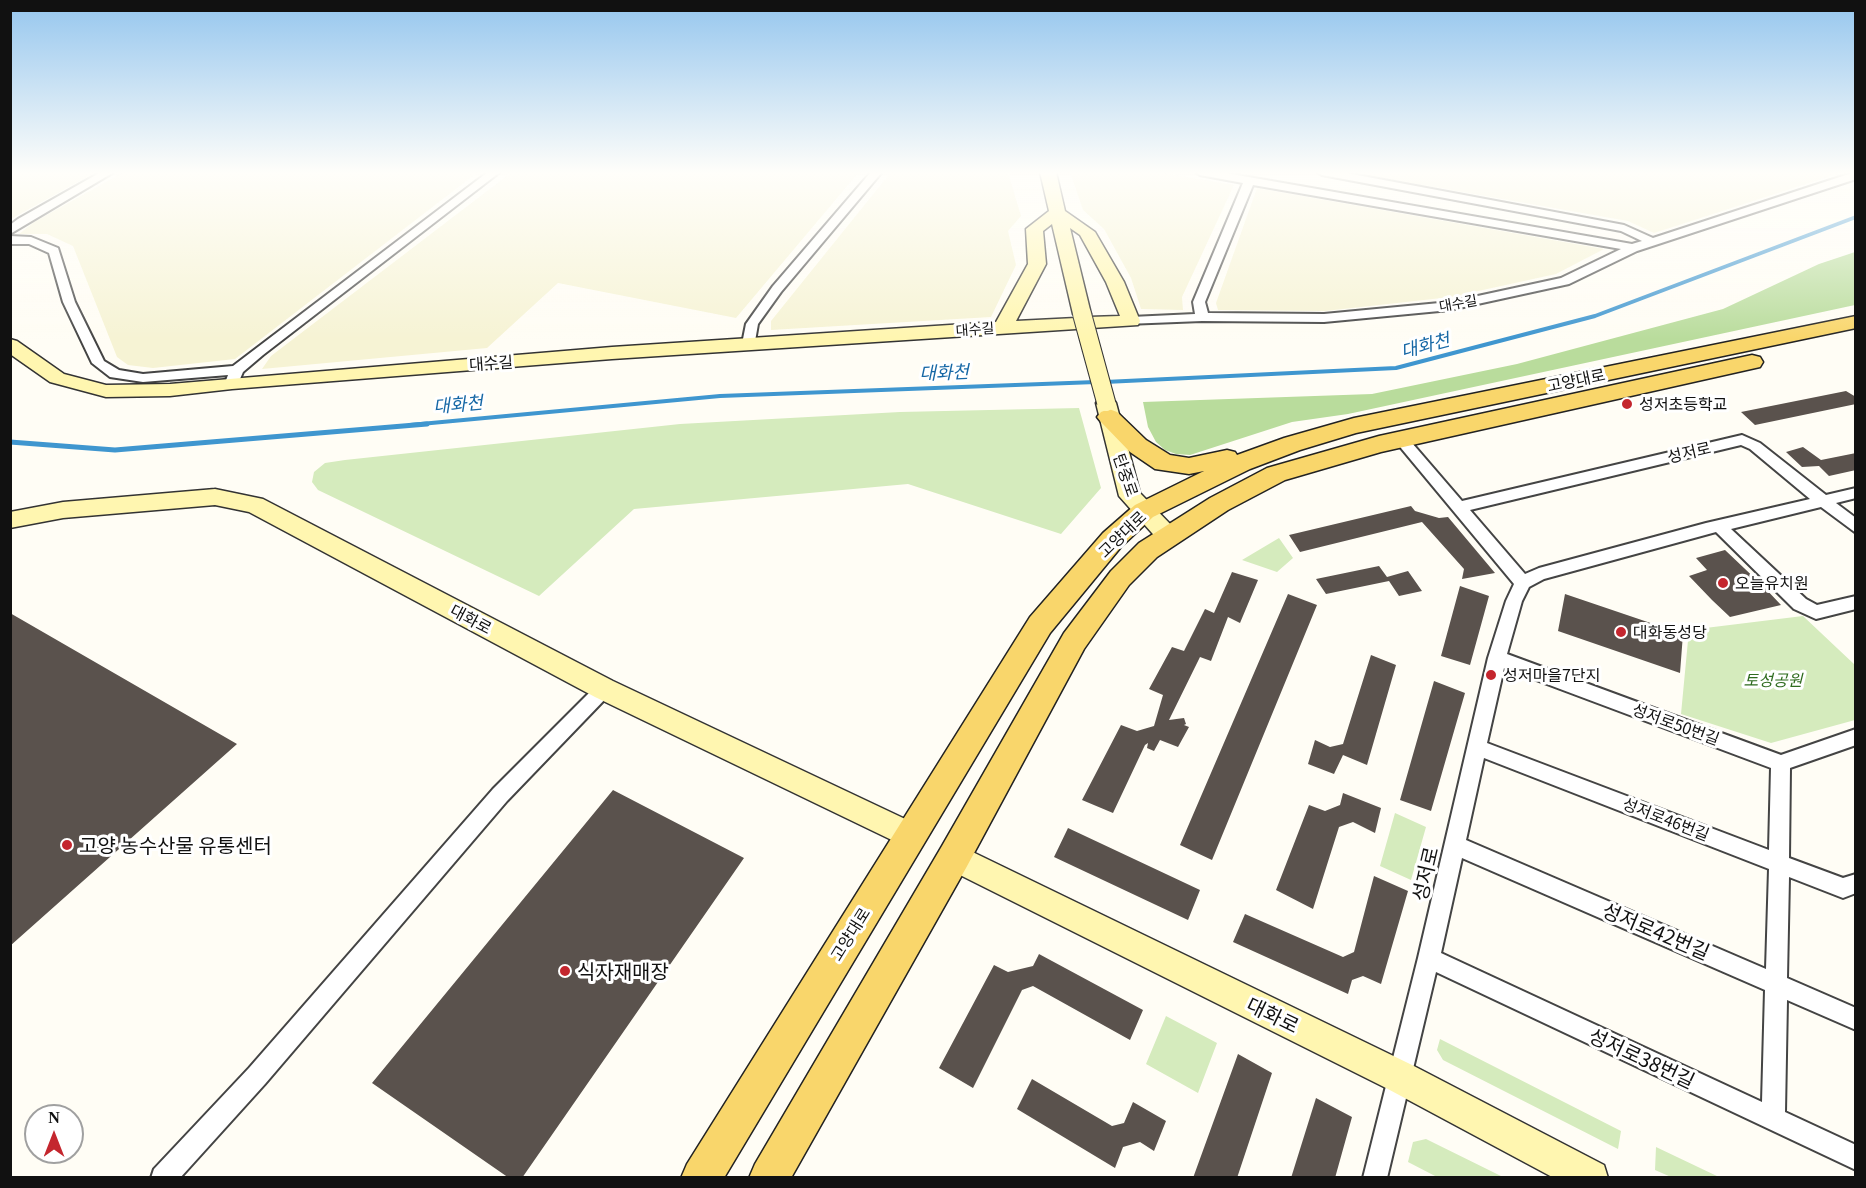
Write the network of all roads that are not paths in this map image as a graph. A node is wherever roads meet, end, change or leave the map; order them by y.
1 (422, 227) edge
2 (830, 227) edge
3 (1036, 227) edge
4 (1061, 227) edge
5 (1080, 227) edge
6 (1230, 227) edge
7 (1515, 227) edge
8 (1621, 227) edge
9 (1697, 227) edge
10 (10, 240) edge
11 (1653, 242) junction
12 (1633, 248) junction
13 (1202, 317) junction
14 (1131, 321) junction
15 (1856, 322) edge
16 (1004, 327) junction
17 (1856, 339) edge
18 (749, 344) junction
19 (10, 345) edge
20 (235, 376) junction
21 (1107, 410) junction
22 (1401, 439) junction
23 (1292, 444) junction
24 (1856, 493) edge
25 (1824, 501) junction
26 (1458, 507) junction
27 (1144, 511) junction
28 (10, 519) edge
29 (1719, 526) junction
30 (1856, 527) edge
31 (1168, 536) junction
32 (1523, 583) junction
33 (1856, 602) edge
34 (1497, 658) junction
35 (604, 689) junction
36 (1856, 737) edge
37 (1477, 747) junction
38 (1781, 763) junction
39 (910, 836) junction
40 (1455, 845) junction
41 (954, 857) junction
42 (1779, 865) junction
43 (1856, 883) edge
44 (1429, 958) junction
45 (1774, 982) junction
46 (1856, 1018) edge
47 (1398, 1077) junction
48 (1773, 1120) junction
49 (1856, 1158) edge
50 (163, 1178) edge
51 (701, 1178) edge
52 (769, 1178) edge
53 (1375, 1178) edge
54 (1591, 1178) edge

1 - 20 street
2 - 18 street
3 - 16 street
4 - 21 street, 탄중로, bridge
5 - 14 street
6 - 13 street
7 - 12 street, 대수길
8 - 11 street
9 - 11 street, 대수길
10 - 20 street
11 - 12 street, 대수길
12 - 13 street, 대수길
13 - 14 street, 대수길
14 - 16 street, 대수길
15 - 23 main road, 고양대로
16 - 18 street, 대수길
17 - 22 main road, 고양대로
18 - 20 street, 대수길
19 - 20 street, 대수길
21 - 23 main road
21 - 27 street, 탄중로
22 - 26 street
22 - 31 main road, 고양대로
23 - 27 main road, 고양대로
24 - 25 street
25 - 26 street, 성저로
25 - 29 street
25 - 30 street, 성저로
26 - 32 street
27 - 31 street, 탄중로
27 - 39 main road, 고양대로
28 - 35 street, 대화로
29 - 32 street
29 - 33 street
31 - 41 main road, 고양대로
32 - 34 street, 성저로
34 - 37 street, 성저로
34 - 38 street, 성저로50번길
35 - 39 street, 대화로
35 - 50 street
36 - 38 street
37 - 40 street, 성저로
37 - 42 street, 성저로46번길
38 - 42 street
39 - 51 main road, 고양대로
40 - 44 street, 성저로
40 - 45 street, 성저로42번길
41 - 47 street, 대화로
41 - 52 main road, 고양대로
42 - 43 street, 성저로46번길
42 - 45 street
44 - 47 street, 성저로
44 - 48 street, 성저로38번길
45 - 46 street, 성저로42번길
45 - 48 street
47 - 53 street, 성저로
47 - 54 street, 대화로
48 - 49 street, 성저로38번길

